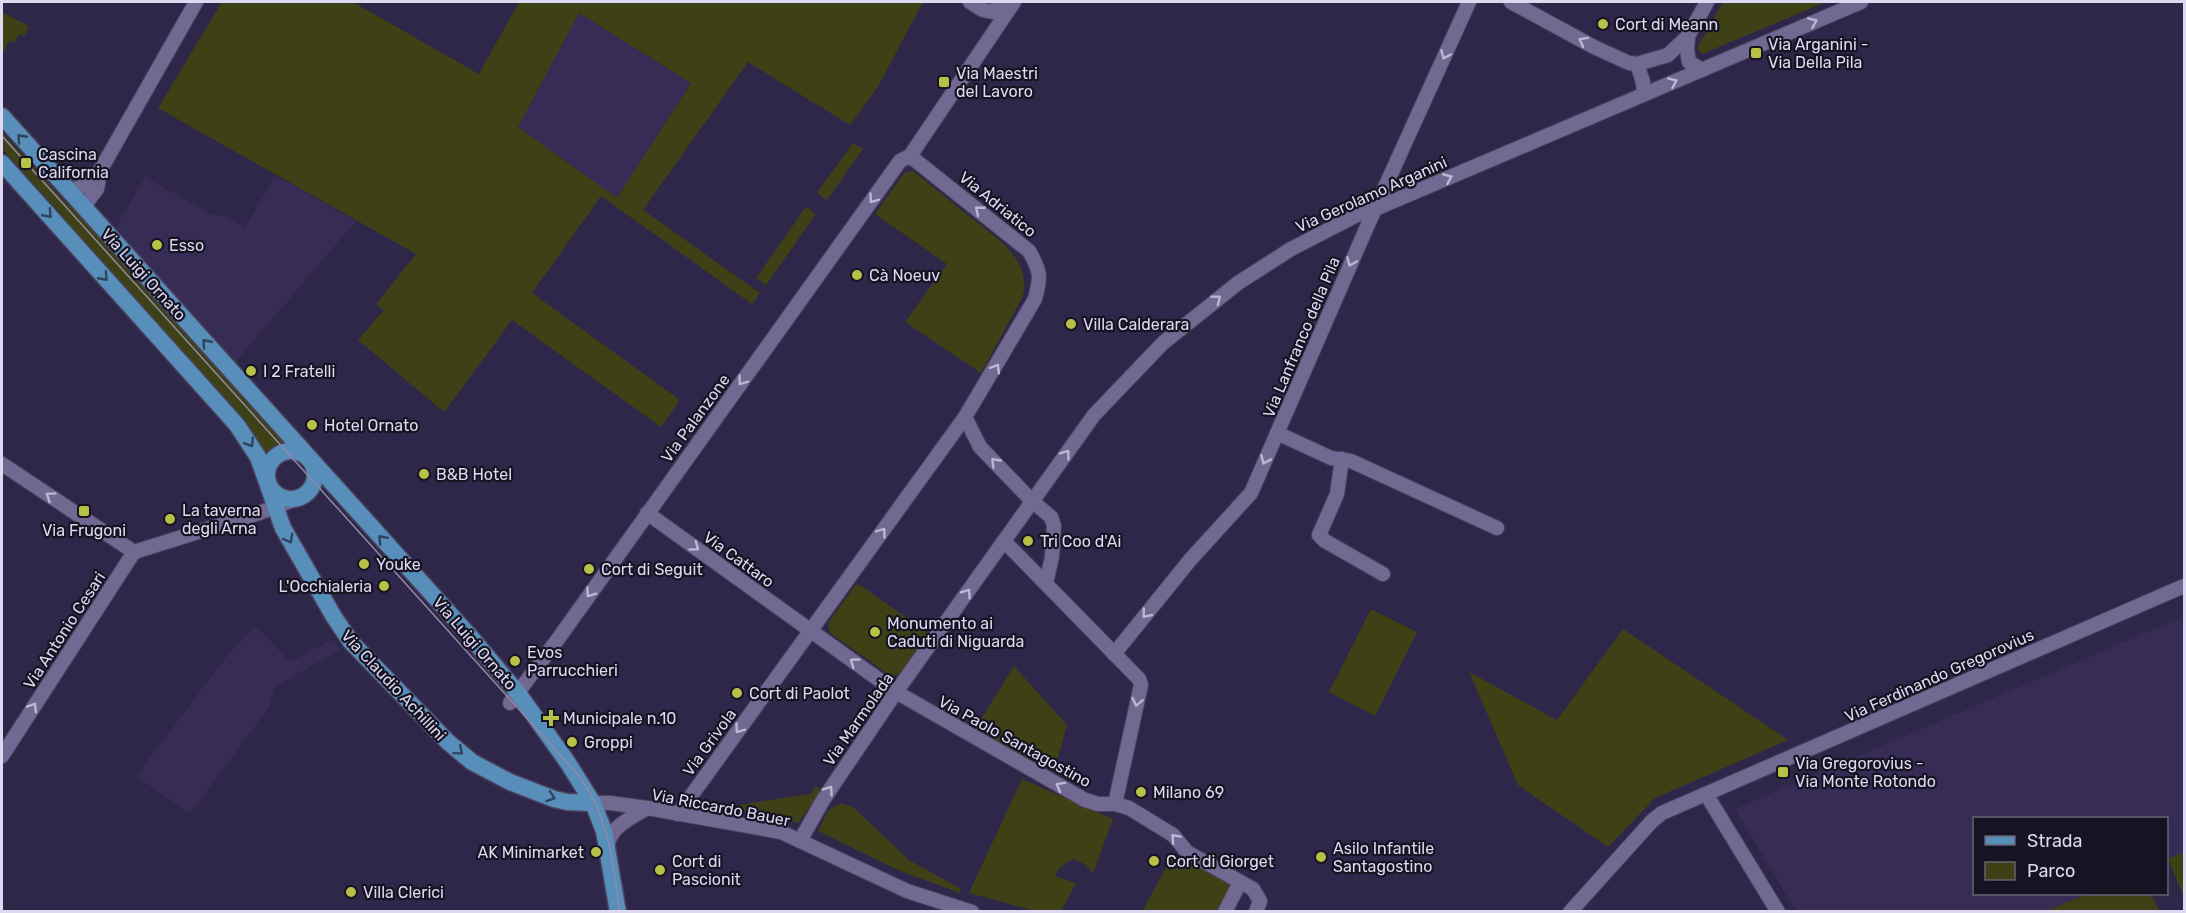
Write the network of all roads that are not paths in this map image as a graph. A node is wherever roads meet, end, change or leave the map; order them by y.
1 (196, 2) edge
2 (970, 2) edge
3 (1468, 2) edge
4 (1511, 2) edge
5 (1707, 2) edge
6 (1861, 2) edge
7 (1008, 4) edge
8 (982, 10) junction
9 (992, 34) junction
10 (1688, 36) junction
11 (1636, 64) junction
12 (1702, 70) junction
13 (1644, 94) junction
14 (2, 116) edge
15 (910, 156) junction
16 (2, 163) edge
17 (101, 170) junction
18 (69, 190) junction
19 (84, 207) junction
20 (1376, 209) junction
21 (965, 417) junction
22 (1277, 433) junction
23 (309, 459) junction
24 (1342, 459) junction
25 (2, 464) edge
26 (269, 484) junction
27 (296, 499) junction
28 (1032, 501) junction
29 (275, 507) junction
30 (647, 513) junction
31 (1497, 528) dead end
32 (1004, 541) junction
33 (134, 552) junction
34 (1383, 574) dead end
35 (1046, 583) junction
36 (2184, 586) edge
37 (811, 631) junction
38 (1114, 654) junction
39 (896, 692) junction
40 (514, 698) junction
41 (2, 756) edge
42 (1706, 794) junction
43 (593, 803) junction
44 (1115, 804) junction
45 (647, 808) junction
46 (678, 814) junction
47 (800, 841) junction
48 (608, 848) junction
49 (1239, 883) junction
50 (618, 912) edge
51 (972, 912) edge
52 (1225, 912) edge
53 (1256, 912) edge
54 (1570, 912) edge
55 (1778, 912) edge

1 - 17 street
2 - 8 street
3 -> 20 street, Via Lanfranco della Pila
11 -> 4 street
5 - 10 street
12 -> 6 street, Via Gerolamo Arganini
7 - 8 street
7 - 9 street
8 - 9 street
9 - 15 street
10 - 11 street
10 - 12 street
11 - 13 street
13 -> 12 street, Via Gerolamo Arganini
20 -> 13 street, Via Gerolamo Arganini
18 -> 14 main road, Via Luigi Ornato
21 -> 15 street, Via Adriatico
15 -> 30 street, Via Palanzone
16 -> 26 main road, Via Luigi Ornato
17 - 18 street
17 - 19 street
18 - 19 main road, Via Luigi Ornato
23 -> 19 main road, Via Luigi Ornato
20 -> 22 street, Via Lanfranco della Pila
28 -> 20 street, Via Gerolamo Arganini
28 -> 21 street
37 -> 21 street, Via Grivola
22 - 24 street
22 -> 38 street, Via Lanfranco della Pila
23 - 26 main road
23 - 27 main road
40 -> 23 main road, Via Luigi Ornato
24 - 31 street
24 - 34 street
33 -> 25 street
26 - 27 main road
26 - 29 main road, Via Claudio Achillini
27 - 29 street
28 - 32 street, Via Marmolada
28 - 35 street
29 - 33 street
29 -> 43 main road, Via Claudio Achillini
30 -> 37 street, Via Cattaro
30 -> 40 street, Via Palanzone
32 - 35 street
39 -> 32 street, Via Marmolada
41 -> 33 street, Via Antonio Cesari
35 - 38 street
36 - 42 street, Via Ferdinando Gregorovius
39 -> 37 street, Via Cattaro
37 -> 46 street, Via Grivola
38 -> 44 street
44 -> 39 street, Via Paolo Santagostino
47 -> 39 street, Via Marmolada
40 - 43 main road, Via Luigi Ornato
42 - 54 street, Via Ferdinando Gregorovius
42 - 55 street
43 - 45 street, Via Riccardo Bauer
43 - 48 main road, Via Luigi Ornato
49 -> 44 street, Via Paolo Santagostino
45 - 46 street, Via Riccardo Bauer
45 - 48 street
46 - 47 street, Via Riccardo Bauer
47 - 51 street, Via Riccardo Bauer
48 - 50 main road, Via Luigi Ornato
49 - 52 street
49 - 53 street

